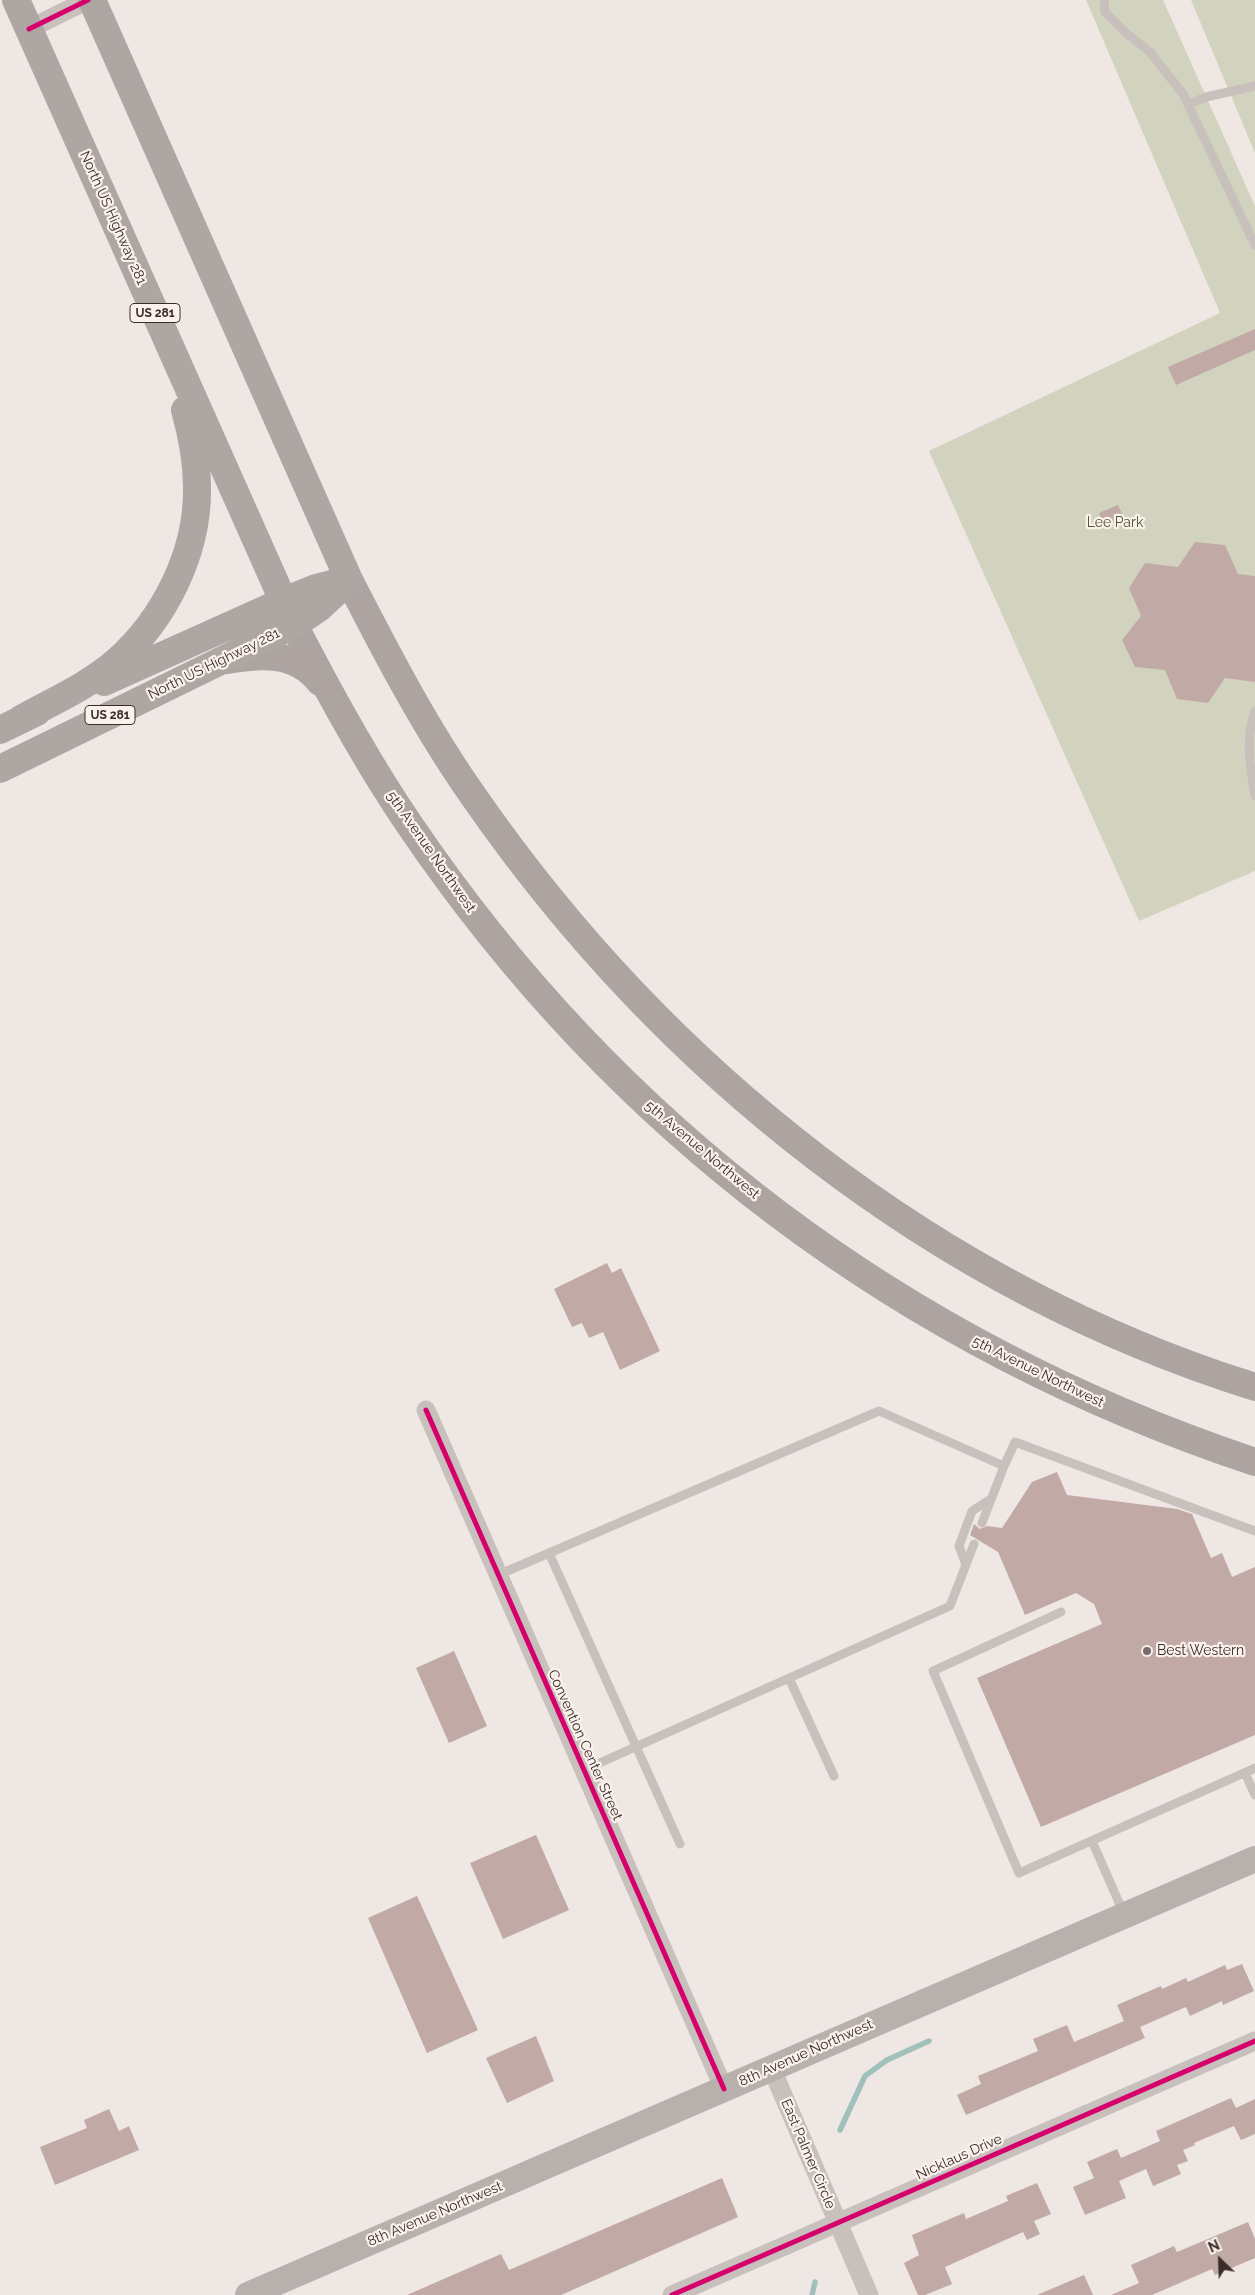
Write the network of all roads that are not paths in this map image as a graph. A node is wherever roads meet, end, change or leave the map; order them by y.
1 (16, 0) edge
2 (90, 0) edge
3 (1104, 0) edge
4 (29, 29) junction
5 (1255, 86) edge
6 (1189, 104) junction
7 (1255, 245) edge
8 (142, 283) junction
9 (349, 580) junction
10 (289, 613) junction
11 (220, 661) junction
12 (332, 696) junction
13 (1255, 711) edge
14 (11, 725) edge
15 (0, 770) edge
16 (1255, 796) edge
17 (1255, 1387) edge
18 (426, 1410) dead end
19 (1255, 1462) edge
20 (1004, 1466) junction
21 (991, 1499) junction
22 (982, 1523) dead end
23 (1255, 1531) edge
24 (974, 1544) dead end
25 (549, 1553) junction
26 (966, 1565) junction
27 (498, 1575) junction
28 (1061, 1612) dead end
29 (789, 1678) junction
30 (636, 1746) junction
31 (1255, 1768) edge
32 (584, 1770) junction
33 (1245, 1773) junction
34 (834, 1776) dead end
35 (1255, 1795) edge
36 (1092, 1841) junction
37 (680, 1844) dead end
38 (1255, 1859) edge
39 (1124, 1915) junction
40 (1255, 2041) edge
41 (771, 2067) junction
42 (724, 2089) junction
43 (837, 2223) junction
44 (248, 2295) edge
45 (672, 2295) edge
46 (869, 2295) edge

1 - 4 highway, North US Highway 281 / US 281
2 - 4 street
2 - 9 highway
3 - 6 lane
4 - 8 highway, North US Highway 281 / US 281
5 - 6 lane
6 - 7 lane
8 - 10 highway, North US Highway 281 / US 281
8 - 14 highway, US 281
9 - 10 highway, North US Highway 281 / US 281
9 - 17 main road
10 - 11 highway, North US Highway 281 / US 281
10 - 12 main road, 5th Avenue Northwest
10 - 14 highway, North US Highway 281 / US 281
11 - 12 main road, US 281
11 - 15 highway, North US Highway 281 / US 281
12 - 19 main road, 5th Avenue Northwest
13 - 16 lane
18 - 27 street, Convention Center Street
20 - 21 lane
20 - 23 lane
20 - 25 lane
21 - 22 lane
21 - 26 lane
24 - 26 lane
25 - 27 lane
25 - 30 lane
26 - 29 lane
27 - 32 street, Convention Center Street
28 - 36 lane
29 - 30 lane
29 - 34 lane
30 - 32 lane
30 - 37 lane
31 - 33 lane
32 - 42 street, Convention Center Street
33 - 35 lane
33 - 36 lane
36 - 39 lane
38 - 39 main road, 8th Avenue Northwest
39 - 41 main road, 8th Avenue Northwest
40 - 43 street, Nicklaus Drive
41 - 42 main road, 8th Avenue Northwest
41 - 43 street, East Palmer Circle
42 - 44 main road, 8th Avenue Northwest
43 - 45 street, Nicklaus Drive
43 - 46 street, East Palmer Circle

